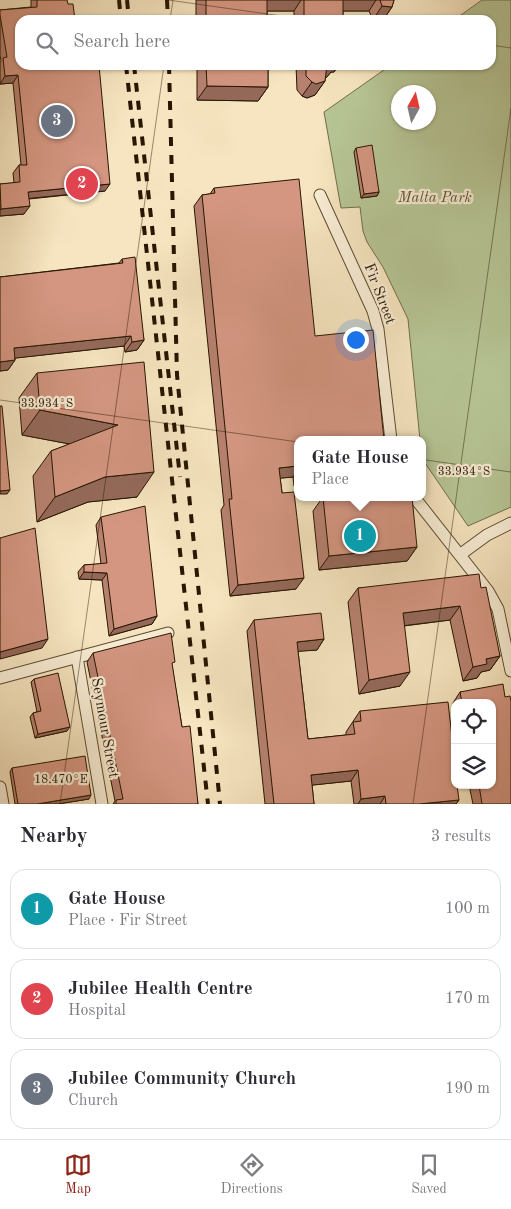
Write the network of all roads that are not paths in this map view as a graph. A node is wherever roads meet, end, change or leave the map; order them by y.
1 (320, 195) dead end
2 (391, 436) edge
3 (417, 501) edge
4 (511, 523) edge
5 (461, 554) junction
6 (168, 633) edge
7 (77, 657) junction
8 (511, 671) edge
9 (0, 678) edge
10 (0, 787) edge
11 (3, 804) edge
12 (102, 804) edge

1 - 2 street, Fir Street
3 - 5 street
4 - 5 street
5 - 8 street
6 - 7 street
7 - 9 street
7 - 12 street, Seymour Street
10 - 11 street

